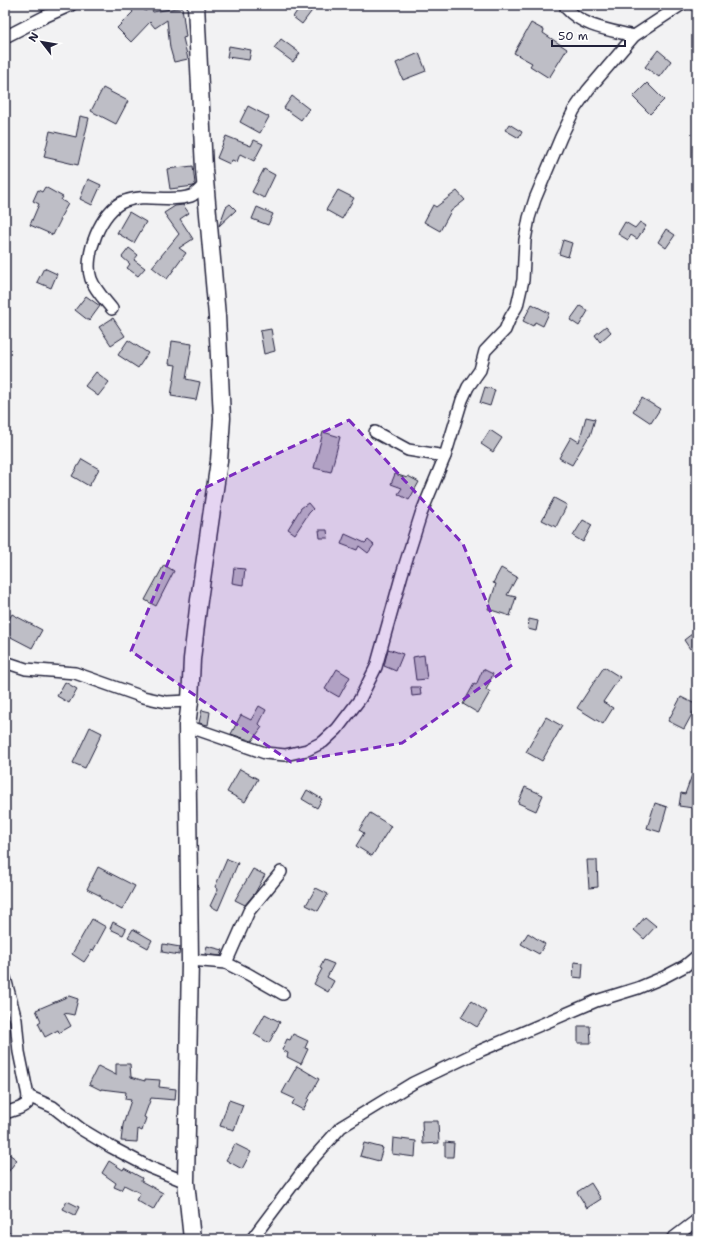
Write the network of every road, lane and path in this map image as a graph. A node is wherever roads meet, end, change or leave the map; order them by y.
1 (71, 5) edge
2 (196, 5) edge
3 (566, 5) edge
4 (681, 5) edge
5 (634, 36) junction
6 (5, 37) edge
7 (205, 184) junction
8 (112, 310) dead end
9 (375, 432) dead end
10 (445, 456) junction
11 (5, 662) edge
12 (190, 701) junction
13 (187, 726) junction
14 (281, 872) dead end
15 (697, 956) edge
16 (190, 960) junction
17 (226, 963) junction
18 (5, 978) edge
19 (283, 994) dead end
20 (28, 1096) junction
21 (5, 1113) edge
22 (186, 1182) junction
23 (697, 1220) edge
24 (5, 1238) edge
25 (8, 1239) edge
26 (192, 1239) edge
27 (252, 1239) edge
28 (672, 1239) edge

1 - 6 street
2 - 7 main road
3 - 5 street
4 - 5 street
5 - 10 street
7 - 8 street
7 - 12 main road
9 - 10 street
10 - 13 street
11 - 12 street
12 - 13 main road
13 - 16 main road
14 - 17 street
15 - 27 street
16 - 17 street
16 - 22 main road
17 - 19 street
18 - 20 street
20 - 21 street
20 - 22 street
22 - 26 main road
23 - 28 street
24 - 25 street

